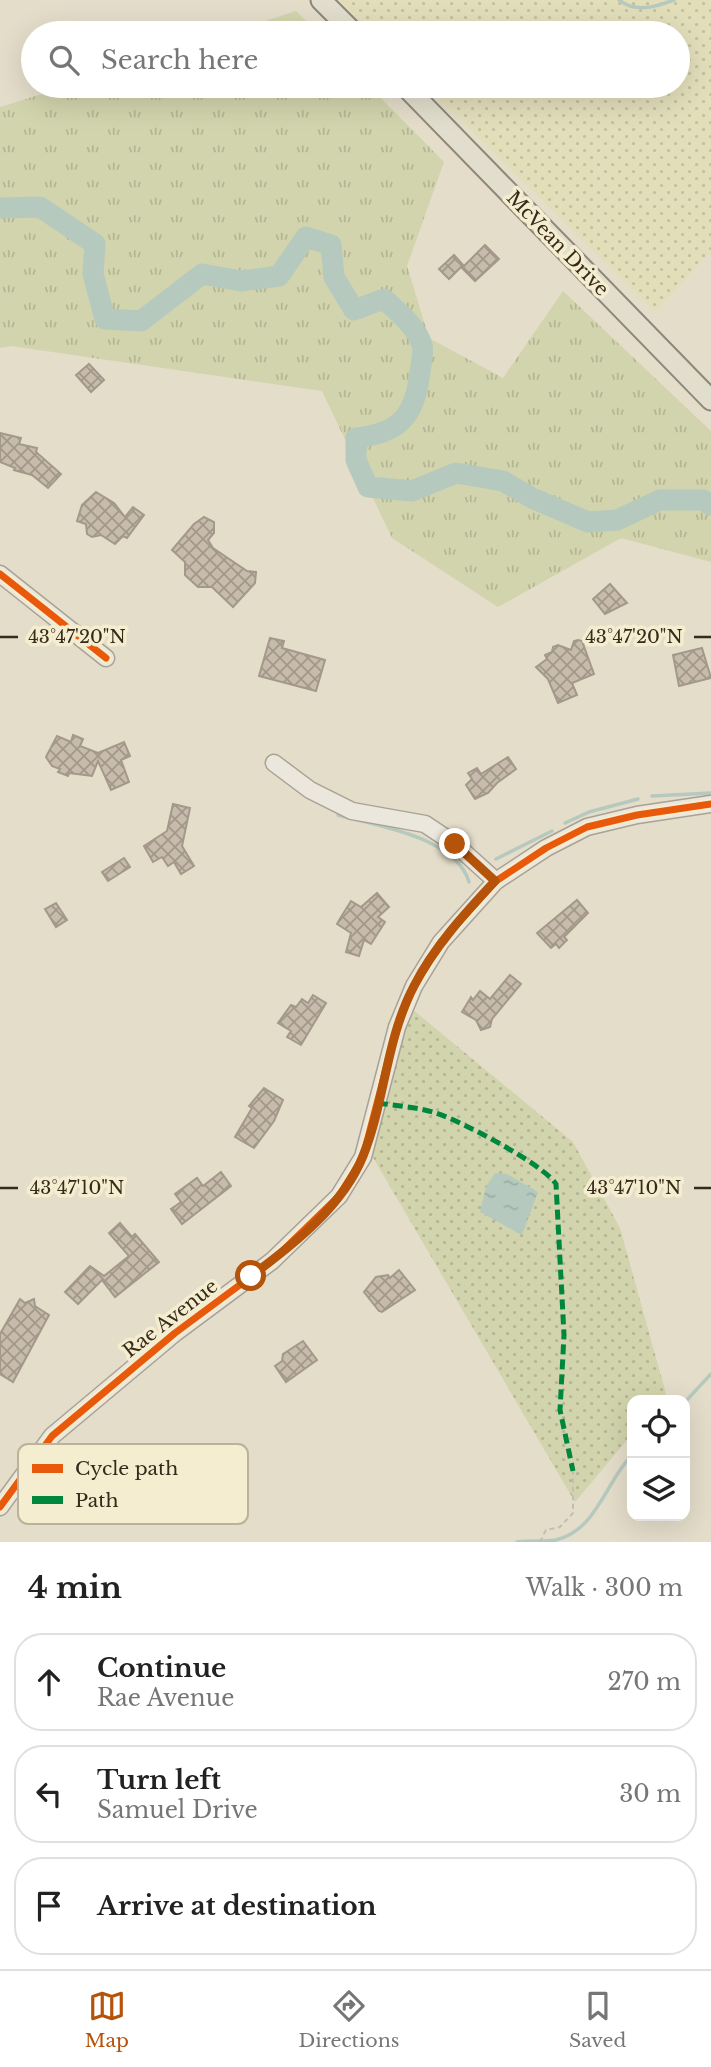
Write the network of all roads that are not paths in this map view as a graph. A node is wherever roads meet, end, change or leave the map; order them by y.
1 (321, 0) edge
2 (342, 21) edge
3 (417, 98) edge
4 (711, 400) edge
5 (0, 574) edge
6 (106, 658) dead end
7 (274, 763) dead end
8 (711, 804) edge
9 (495, 881) junction
10 (46, 1444) edge
11 (18, 1482) edge
12 (0, 1507) edge

1 - 2 main road
3 - 4 main road, McVean Drive
5 - 6 street
7 - 9 street
8 - 9 street, Rae Avenue
9 - 10 street, Rae Avenue
11 - 12 street, Rae Avenue

